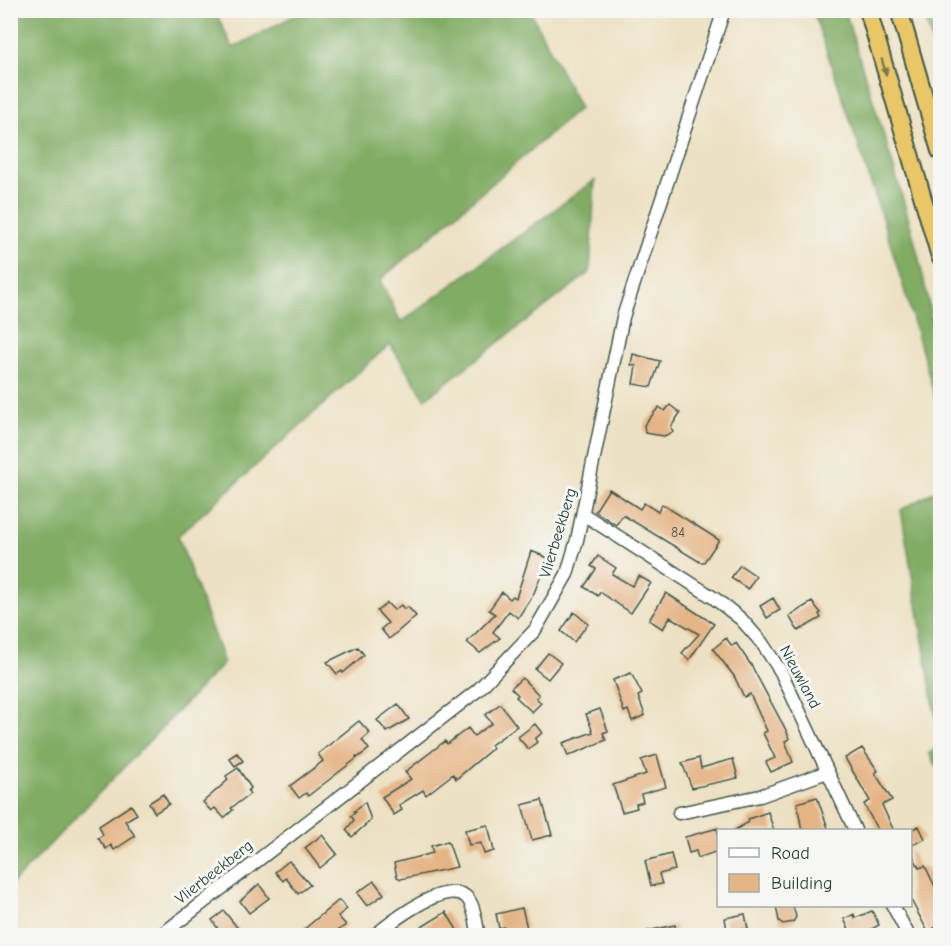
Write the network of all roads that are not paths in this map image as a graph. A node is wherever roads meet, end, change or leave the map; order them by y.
1 (724, 10) edge
2 (868, 10) edge
3 (899, 10) edge
4 (940, 151) edge
5 (940, 257) edge
6 (583, 514) junction
7 (827, 772) junction
8 (679, 813) dead end
9 (854, 829) edge
10 (894, 907) edge
11 (160, 936) edge
12 (374, 936) edge
13 (478, 936) edge
14 (909, 936) edge

1 - 6 street, Vlierbeekberg
2 -> 5 highway
3 - 4 highway
6 - 7 street, Nieuwland
6 - 11 street, Vlierbeekberg
7 - 8 street
7 - 9 street, Nieuwland
10 - 14 street
12 - 13 street

